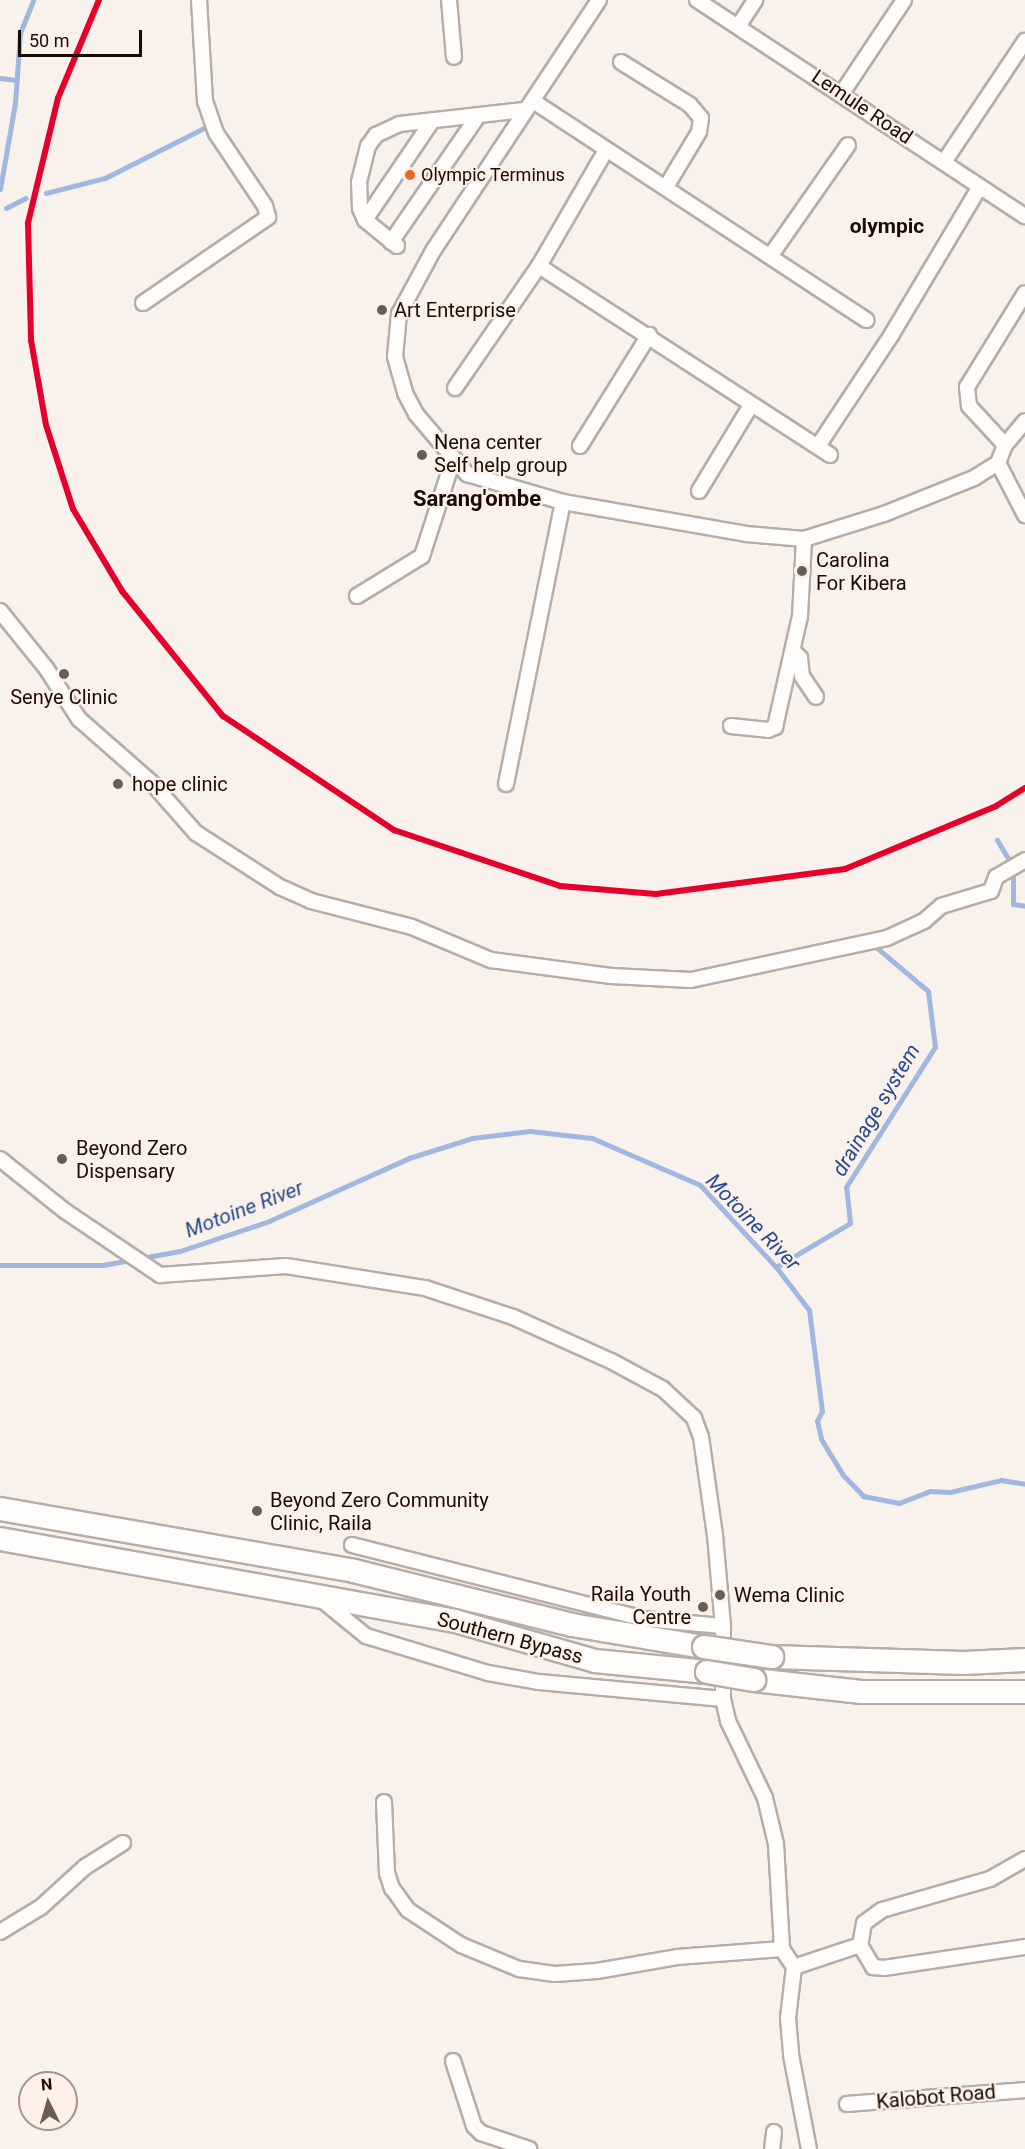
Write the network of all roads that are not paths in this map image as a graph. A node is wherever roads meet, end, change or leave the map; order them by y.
1 (200, 0) edge
2 (449, 0) edge
3 (599, 0) edge
4 (697, 0) edge
5 (755, 0) edge
6 (904, 0) edge
7 (739, 25) junction
8 (1025, 41) edge
9 (454, 57) dead end
10 (621, 62) dead end
11 (842, 93) junction
12 (528, 106) junction
13 (478, 116) junction
14 (432, 121) junction
15 (848, 145) dead end
16 (606, 150) junction
17 (944, 162) junction
18 (666, 187) junction
19 (980, 188) junction
20 (1025, 216) edge
21 (365, 220) junction
22 (771, 255) junction
23 (539, 266) junction
24 (1025, 293) edge
25 (143, 303) dead end
26 (867, 320) dead end
27 (649, 336) junction
28 (455, 388) dead end
29 (751, 405) junction
30 (1025, 421) edge
31 (1005, 445) junction
32 (580, 446) dead end
33 (818, 446) junction
34 (830, 455) dead end
35 (453, 460) junction
36 (998, 463) junction
37 (699, 490) dead end
38 (564, 502) junction
39 (1025, 515) edge
40 (804, 539) junction
41 (357, 596) dead end
42 (0, 611) edge
43 (793, 651) junction
44 (816, 697) dead end
45 (732, 726) dead end
46 (506, 784) dead end
47 (1025, 860) edge
48 (0, 1159) edge
49 (0, 1509) edge
50 (0, 1539) edge
51 (352, 1545) dead end
52 (318, 1596) junction
53 (723, 1626) junction
54 (1025, 1660) edge
55 (1025, 1692) edge
56 (723, 1700) junction
57 (384, 1802) dead end
58 (123, 1843) dead end
59 (1025, 1859) edge
60 (0, 1932) edge
61 (860, 1945) junction
62 (1025, 1947) edge
63 (782, 1949) junction
64 (794, 1967) junction
65 (453, 2061) dead end
66 (1025, 2090) edge
67 (847, 2104) dead end
68 (774, 2132) dead end
69 (530, 2149) edge
70 (772, 2149) edge
71 (809, 2149) edge

1 - 25 street
2 - 9 street
3 - 12 street
4 - 7 street, Lemule Road
5 - 7 street
6 - 11 street
7 - 11 street, Lemule Road
8 - 17 street
10 - 18 street
11 - 17 street, Lemule Road
12 - 13 street
12 - 16 street
12 - 35 street
13 - 14 street
13 - 21 street
14 - 21 street
14 - 21 street
15 - 22 street
16 - 18 street
16 - 23 street
17 - 19 street, Lemule Road
18 - 22 street
19 - 20 street, Lemule Road
19 - 33 street
22 - 26 street
23 - 27 street
23 - 28 street
24 - 31 street
27 - 29 street
27 - 32 street
29 - 33 street
29 - 37 street
30 - 31 street
31 - 36 street
33 - 34 street
35 - 38 street
35 - 41 street
36 - 39 street
36 - 40 street
38 - 40 street
38 - 46 street
40 - 43 street
42 - 47 street
43 - 44 street
43 - 45 street
48 - 53 street
49 - 54 highway, Southern Bypass, bridge
50 - 52 highway, Southern Bypass
51 - 53 street
52 - 55 highway, Southern Bypass, bridge
52 - 56 street
53 - 56 street
56 - 63 street
57 - 63 street
58 - 60 street
59 - 61 street
61 - 62 street
61 - 64 street
63 - 64 street
64 - 71 street
65 - 69 street
66 - 67 street, Kalobot Road
68 - 70 street

